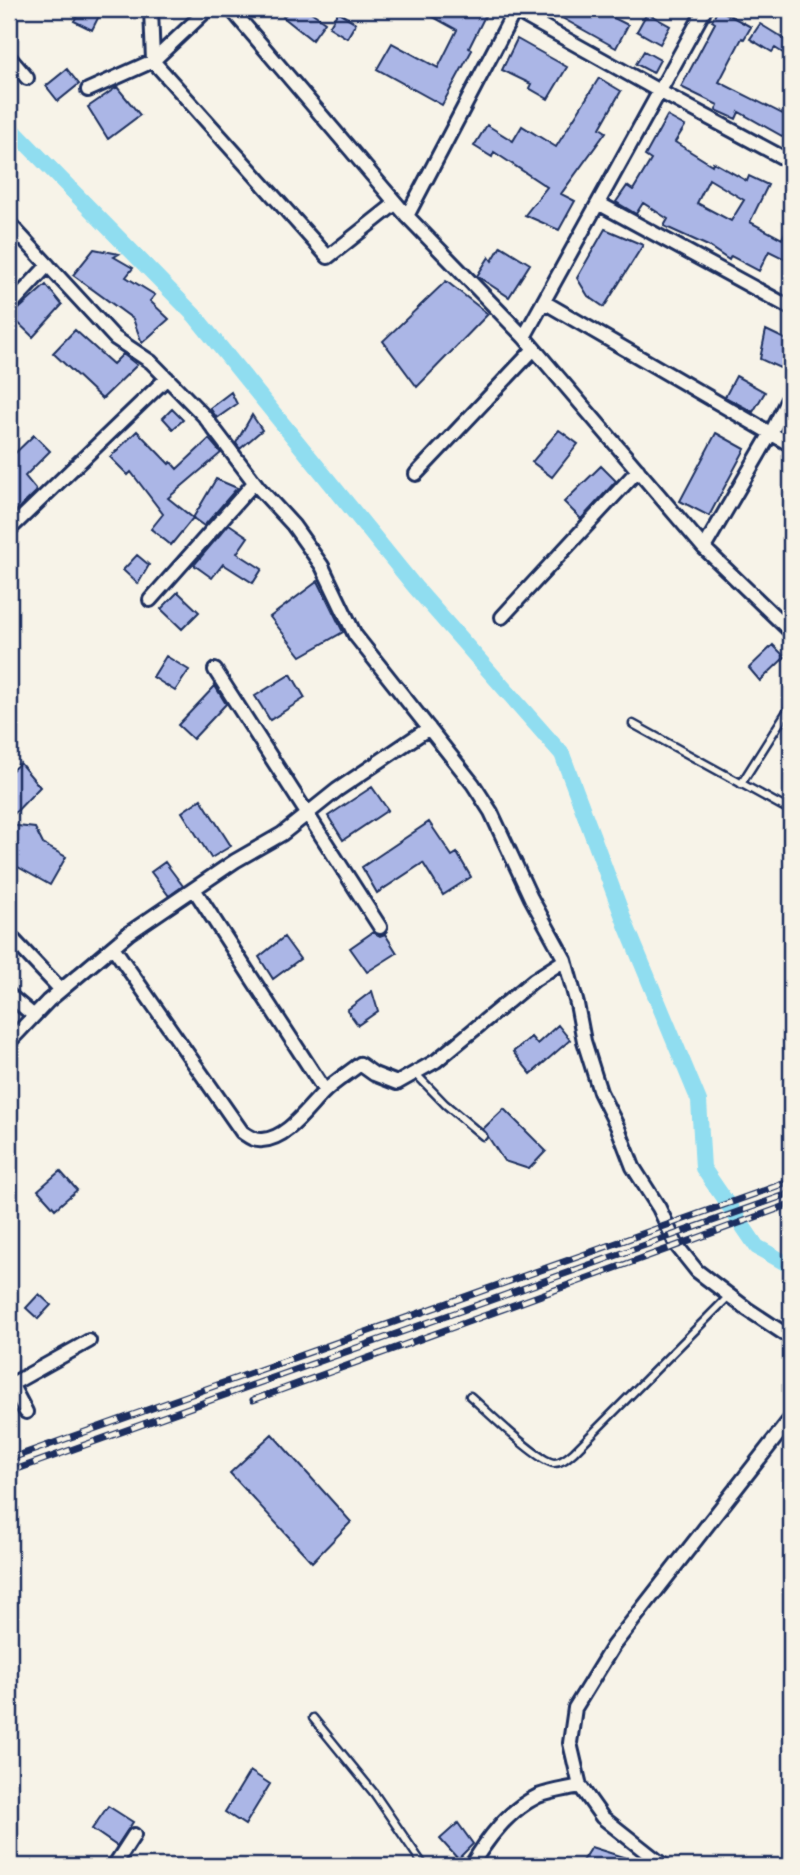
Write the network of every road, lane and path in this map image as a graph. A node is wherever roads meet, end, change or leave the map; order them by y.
1 (151, 9) edge
2 (208, 9) edge
3 (231, 9) edge
4 (514, 9) edge
5 (705, 9) edge
6 (9, 57) edge
7 (153, 61) junction
8 (27, 78) dead end
9 (88, 90) dead end
10 (659, 92) junction
11 (791, 162) edge
12 (396, 203) junction
13 (598, 203) junction
14 (407, 216) junction
15 (9, 223) edge
16 (48, 265) junction
17 (544, 302) junction
18 (9, 307) edge
19 (791, 308) edge
20 (524, 337) junction
21 (534, 349) junction
22 (167, 378) junction
23 (791, 393) edge
24 (771, 433) junction
25 (791, 445) edge
26 (638, 470) junction
27 (416, 474) dead end
28 (254, 483) junction
29 (9, 530) edge
30 (704, 548) junction
31 (150, 600) dead end
32 (502, 617) dead end
33 (791, 632) edge
34 (215, 670) dead end
35 (791, 705) edge
36 (633, 724) dead end
37 (429, 728) junction
38 (741, 784) junction
39 (791, 811) edge
40 (307, 814) junction
41 (194, 889) junction
42 (380, 927) dead end
43 (9, 935) edge
44 (113, 947) junction
45 (565, 960) junction
46 (61, 990) junction
47 (9, 995) edge
48 (34, 1016) junction
49 (9, 1042) edge
50 (415, 1073) junction
51 (325, 1091) junction
52 (483, 1136) dead end
53 (730, 1295) junction
54 (791, 1338) edge
55 (89, 1341) dead end
56 (10, 1382) edge
57 (470, 1396) dead end
58 (26, 1412) dead end
59 (791, 1418) edge
60 (313, 1718) dead end
61 (580, 1786) junction
62 (134, 1835) dead end
63 (114, 1866) edge
64 (424, 1866) edge
65 (471, 1866) edge
66 (664, 1866) edge

1 - 7 street
2 - 7 street
3 - 12 street
4 - 10 street
4 - 14 street
5 - 10 street
6 - 8 street
7 - 9 street
7 - 12 street
10 - 11 street
10 - 13 street
12 - 14 street
13 - 17 street
13 - 19 street
14 - 20 street
15 - 16 street
16 - 18 street
16 - 22 street
17 - 20 street
17 - 24 street
20 - 21 street
21 - 26 street
21 - 27 street
22 - 28 street
22 - 29 street
23 - 24 street
24 - 25 street
24 - 30 street
26 - 30 street
26 - 32 street
28 - 31 street
28 - 37 street
30 - 33 street
34 - 40 street
35 - 38 lane
36 - 38 lane
37 - 40 street
37 - 45 street
38 - 39 lane
40 - 41 street
40 - 42 street
41 - 44 street
41 - 51 street
43 - 46 street
44 - 46 street
44 - 51 street
45 - 50 street
45 - 53 street
46 - 48 street
47 - 48 street
48 - 49 street
50 - 51 street
50 - 52 lane
53 - 54 street
53 - 57 lane
55 - 56 street
56 - 58 street
59 - 61 street
60 - 64 lane
61 - 65 street
61 - 66 street
62 - 63 street

